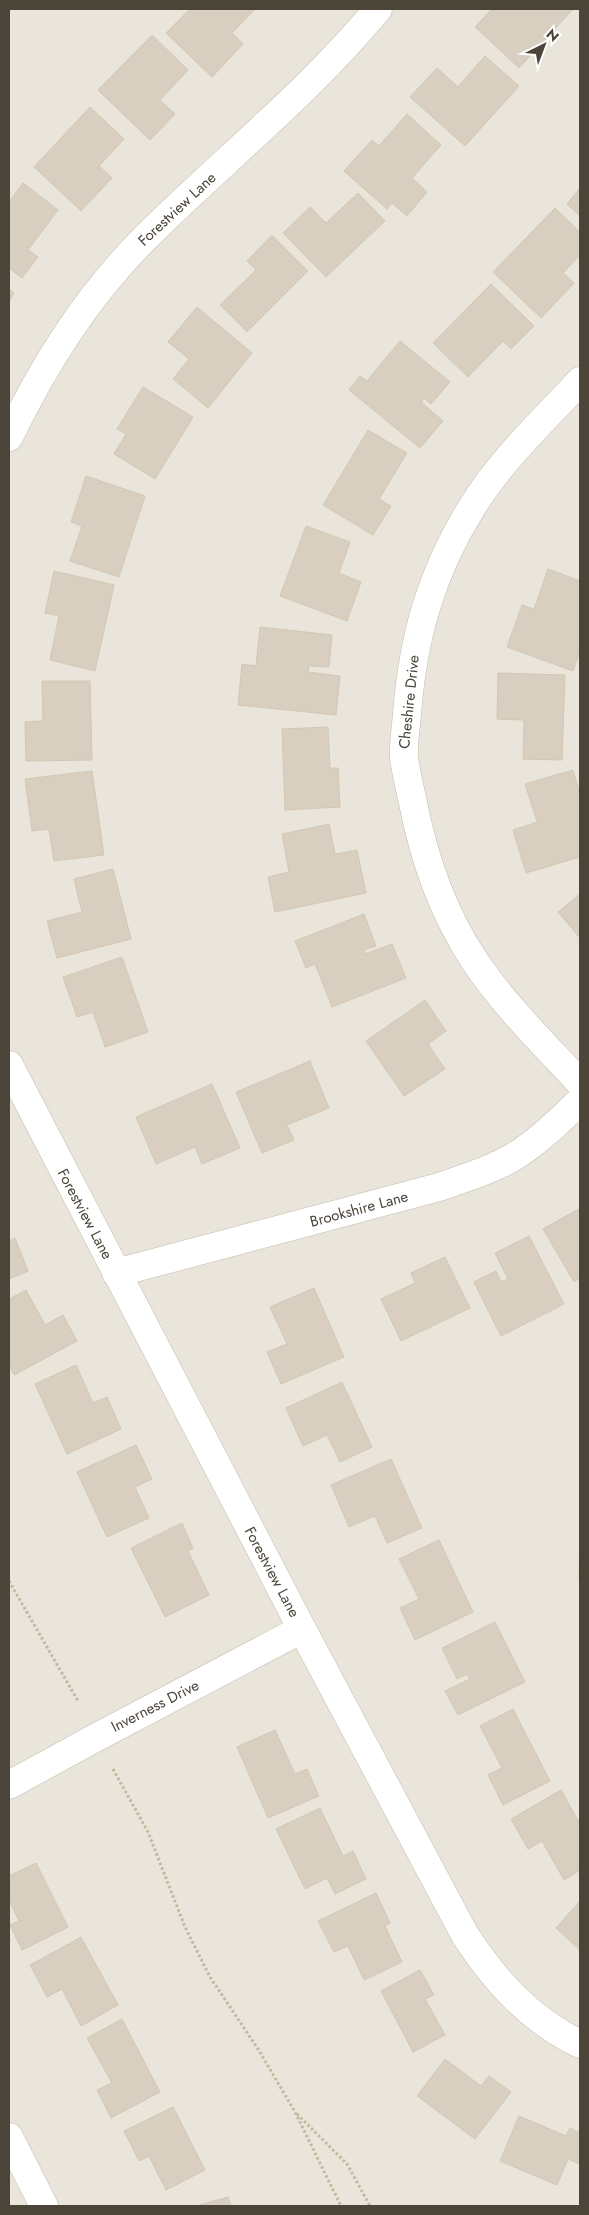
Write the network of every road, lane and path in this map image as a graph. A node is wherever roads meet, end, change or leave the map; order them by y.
1 (378, 9) edge
2 (580, 381) edge
3 (9, 437) edge
4 (9, 1065) edge
5 (580, 1083) edge
6 (580, 1101) edge
7 (116, 1273) junction
8 (9, 1581) edge
9 (302, 1629) junction
10 (78, 1701) dead end
11 (113, 1769) dead end
12 (9, 1785) edge
13 (580, 2044) edge
14 (295, 2112) junction
15 (9, 2137) edge
16 (44, 2206) edge
17 (341, 2206) edge
18 (370, 2206) edge

1 - 3 street, Forestview Lane
2 - 5 street, Cheshire Drive
4 - 7 street, Forestview Lane
6 - 7 street, Brookshire Lane
7 - 9 street, Forestview Lane
8 - 10 path
9 - 12 street, Inverness Drive
9 - 13 street, Forestview Lane
11 - 14 path
14 - 17 path
14 - 18 path
15 - 16 street

